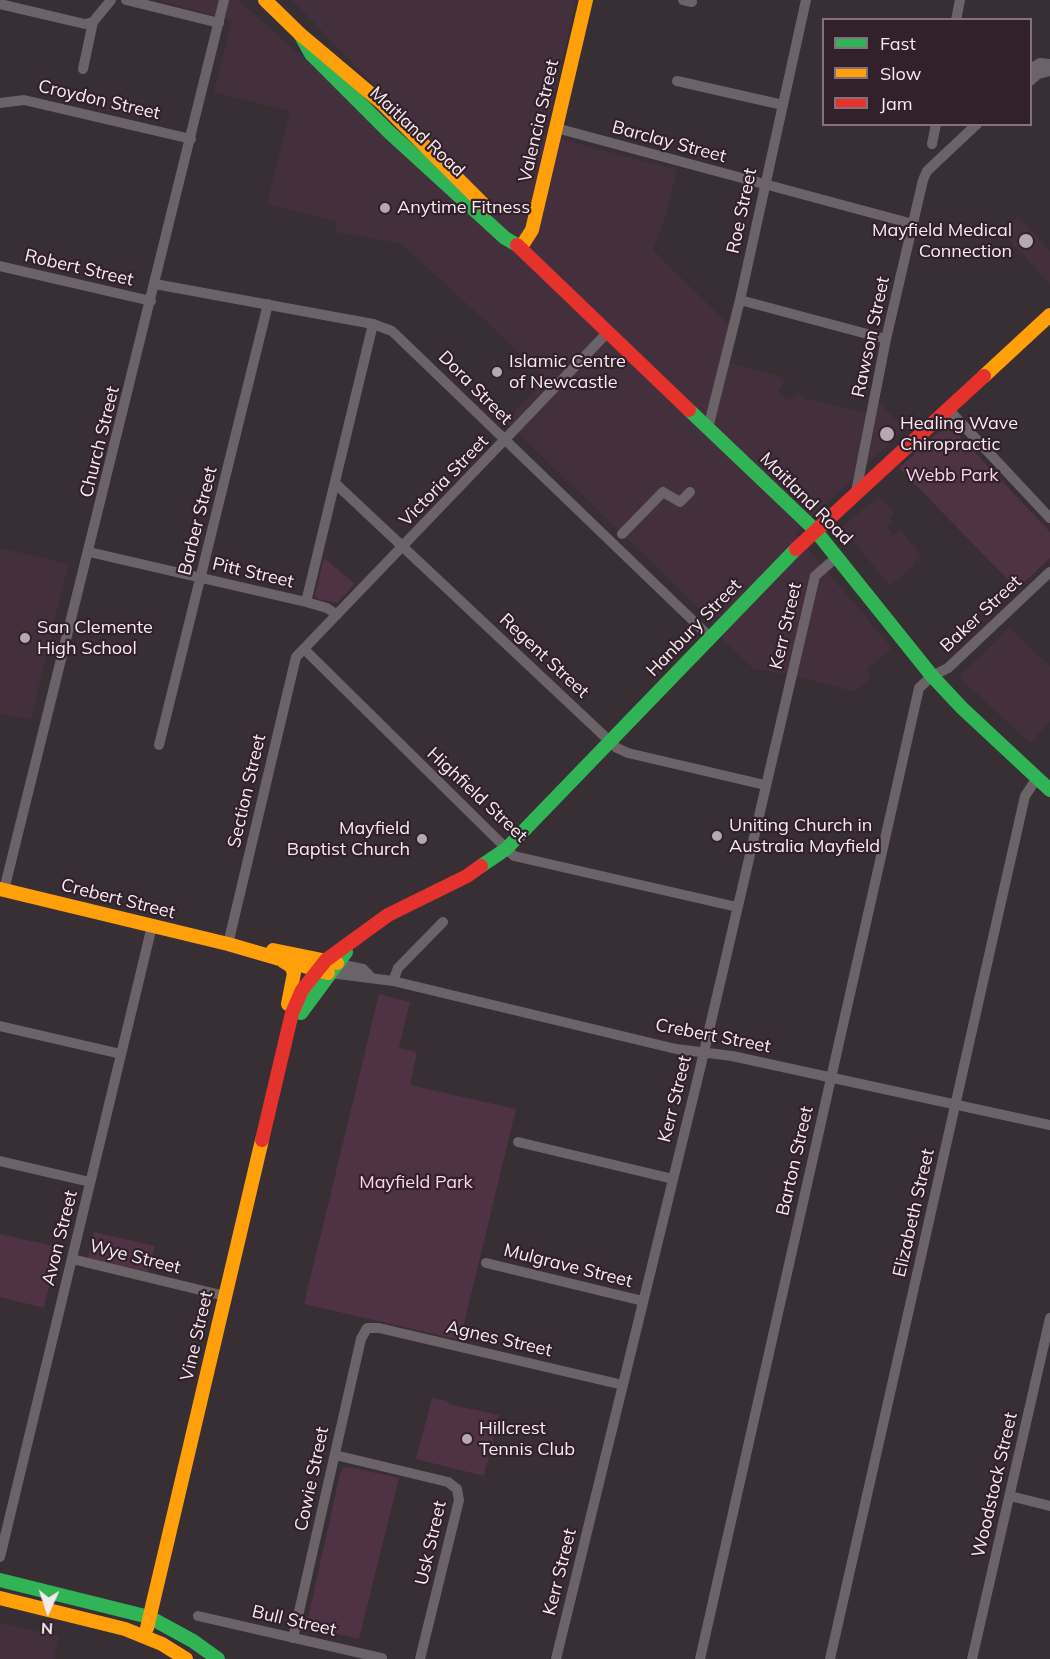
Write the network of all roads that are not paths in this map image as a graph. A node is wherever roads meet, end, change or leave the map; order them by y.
1 (111, 0) edge
2 (126, 0) edge
3 (224, 0) edge
4 (265, 0) edge
5 (586, 0) edge
6 (806, 0) edge
7 (960, 0) edge
8 (0, 4) edge
9 (956, 18) edge
10 (93, 22) junction
11 (219, 23) junction
12 (1050, 64) edge
13 (82, 69) dead end
14 (1050, 70) edge
15 (1032, 75) edge
16 (1032, 77) edge
17 (677, 81) dead end
18 (0, 103) edge
19 (783, 105) junction
20 (936, 126) edge
21 (975, 126) edge
22 (555, 128) junction
23 (191, 139) junction
24 (932, 144) dead end
25 (764, 185) junction
26 (913, 224) junction
27 (521, 247) junction
28 (0, 266) edge
29 (155, 284) junction
30 (740, 300) junction
31 (151, 301) junction
32 (268, 304) junction
33 (1050, 315) edge
34 (373, 324) junction
35 (607, 333) junction
36 (886, 339) junction
37 (948, 409) junction
38 (708, 428) junction
39 (505, 441) junction
40 (336, 484) junction
41 (690, 492) dead end
42 (856, 496) junction
43 (1050, 518) edge
44 (815, 530) junction
45 (622, 534) dead end
46 (404, 546) junction
47 (89, 552) junction
48 (838, 556) junction
49 (1050, 573) edge
50 (201, 578) junction
51 (306, 602) junction
52 (337, 615) junction
53 (710, 637) junction
54 (304, 649) junction
55 (932, 676) junction
56 (610, 741) junction
57 (159, 746) dead end
58 (1038, 778) junction
59 (765, 785) junction
60 (1050, 790) edge
61 (506, 849) junction
62 (2, 890) edge
63 (737, 907) junction
64 (443, 922) dead end
65 (152, 926) junction
66 (228, 944) junction
67 (283, 961) junction
68 (328, 967) junction
69 (393, 981) junction
70 (0, 1026) edge
71 (285, 1043) junction
72 (704, 1052) junction
73 (121, 1054) junction
74 (831, 1077) junction
75 (956, 1105) junction
76 (1050, 1125) edge
77 (518, 1142) dead end
78 (0, 1161) edge
79 (673, 1179) junction
80 (90, 1182) junction
81 (72, 1259) junction
82 (486, 1263) dead end
83 (225, 1296) junction
84 (643, 1301) junction
85 (1050, 1318) edge
86 (367, 1329) joint
87 (623, 1384) junction
88 (335, 1455) junction
89 (1010, 1496) junction
90 (1050, 1506) edge
91 (0, 1557) edge
92 (0, 1580) edge
93 (0, 1598) edge
94 (198, 1616) dead end
95 (149, 1617) junction
96 (145, 1636) junction
97 (293, 1638) junction
98 (382, 1658) edge
99 (186, 1659) edge
100 (218, 1659) edge
101 (420, 1659) edge
102 (556, 1659) edge
103 (700, 1659) edge
104 (830, 1659) edge
105 (972, 1659) edge

1 - 10 street
2 - 11 street
3 - 11 street, Church Street
4 - 27 main road, Maitland Road
5 - 22 main road, Valencia Street
6 - 19 street, Roe Street
7 - 9 street
8 - 10 street
10 - 13 street
11 - 23 street, Church Street
12 - 15 street
14 - 16 street
17 - 19 street
18 - 23 street, Croydon Street
19 - 25 street, Roe Street
20 - 24 street
21 - 26 street, Rawson Street
22 - 25 street, Barclay Street
22 - 27 main road, Valencia Street
23 - 29 street, Church Street
25 - 26 street, Barclay Street
25 - 30 street, Roe Street
26 - 36 street, Rawson Street
27 - 35 main road, Maitland Road
28 - 31 street, Robert Street
29 - 31 street, Church Street
29 - 32 street, Dora Street
30 - 36 street
30 - 38 street, Roe Street
31 - 47 street, Church Street
32 - 34 street, Dora Street
32 - 50 street, Barber Street
33 - 37 main road, Hanbury Street
34 - 39 street, Dora Street
34 - 40 street
35 - 38 main road, Maitland Road
35 - 39 street, Victoria Street
36 - 42 street, Rawson Street
37 - 42 main road, Hanbury Street
37 - 43 street
38 - 44 main road, Maitland Road
39 - 46 street, Victoria Street
39 - 53 street, Dora Street
40 - 46 street, Regent Street
40 - 51 street
41 - 45 street
42 - 44 main road, Hanbury Street
44 - 48 main road, Maitland Road
44 - 53 main road, Hanbury Street
46 - 52 street, Victoria Street
46 - 56 street, Regent Street
47 - 50 street, Pitt Street
47 - 62 street, Church Street
48 - 55 main road, Maitland Road
48 - 59 street, Kerr Street
49 - 55 street, Baker Street
50 - 51 street, Pitt Street
50 - 57 street, Barber Street
51 - 52 street, Pitt Street
52 - 54 street, Victoria Street
53 - 56 main road, Hanbury Street
54 - 61 street, Highfield Street
54 - 66 street, Section Street
55 - 58 main road, Maitland Road
55 - 74 street, Barton Street
56 - 59 street, Regent Street
56 - 61 main road, Hanbury Street
58 - 60 main road, Maitland Road
58 - 75 street, Elizabeth Street
59 - 63 street, Kerr Street
61 - 63 street, Highfield Street
61 - 68 main road, Hanbury Street
62 - 65 main road, Crebert Street
63 - 72 street, Kerr Street
64 - 69 street
65 - 66 main road, Crebert Street
65 - 73 street, Avon Street
66 - 67 main road, Crebert Street
66 - 68 main road, Crebert Street
67 - 68 main road, Crebert Street
67 - 71 main road
68 - 69 street, Crebert Street
68 - 71 main road, Vine Street
69 - 72 street, Crebert Street
70 - 73 street
71 - 83 main road, Vine Street
72 - 74 street, Crebert Street
72 - 79 street, Kerr Street
73 - 80 street, Avon Street
74 - 75 street, Crebert Street
74 - 103 street, Barton Street
75 - 76 street, Crebert Street
75 - 104 street, Elizabeth Street
77 - 79 street
78 - 80 street
79 - 84 street, Kerr Street
80 - 81 street, Avon Street
81 - 83 street, Wye Street
81 - 91 street, Avon Street
82 - 84 street, Mulgrave Street
83 - 95 main road, Vine Street
84 - 87 street, Kerr Street
85 - 89 street, Woodstock Street
86 - 87 street, Agnes Street
86 - 88 street, Cowie Street
87 - 102 street, Kerr Street
88 - 97 street, Cowie Street
88 - 101 street, Usk Street
89 - 90 street
89 - 105 street, Woodstock Street
92 - 95 main road
93 - 96 main road
94 - 97 street, Bull Street
95 - 96 main road, Vine Street
95 - 100 main road
96 - 99 main road
97 - 98 street, Bull Street

